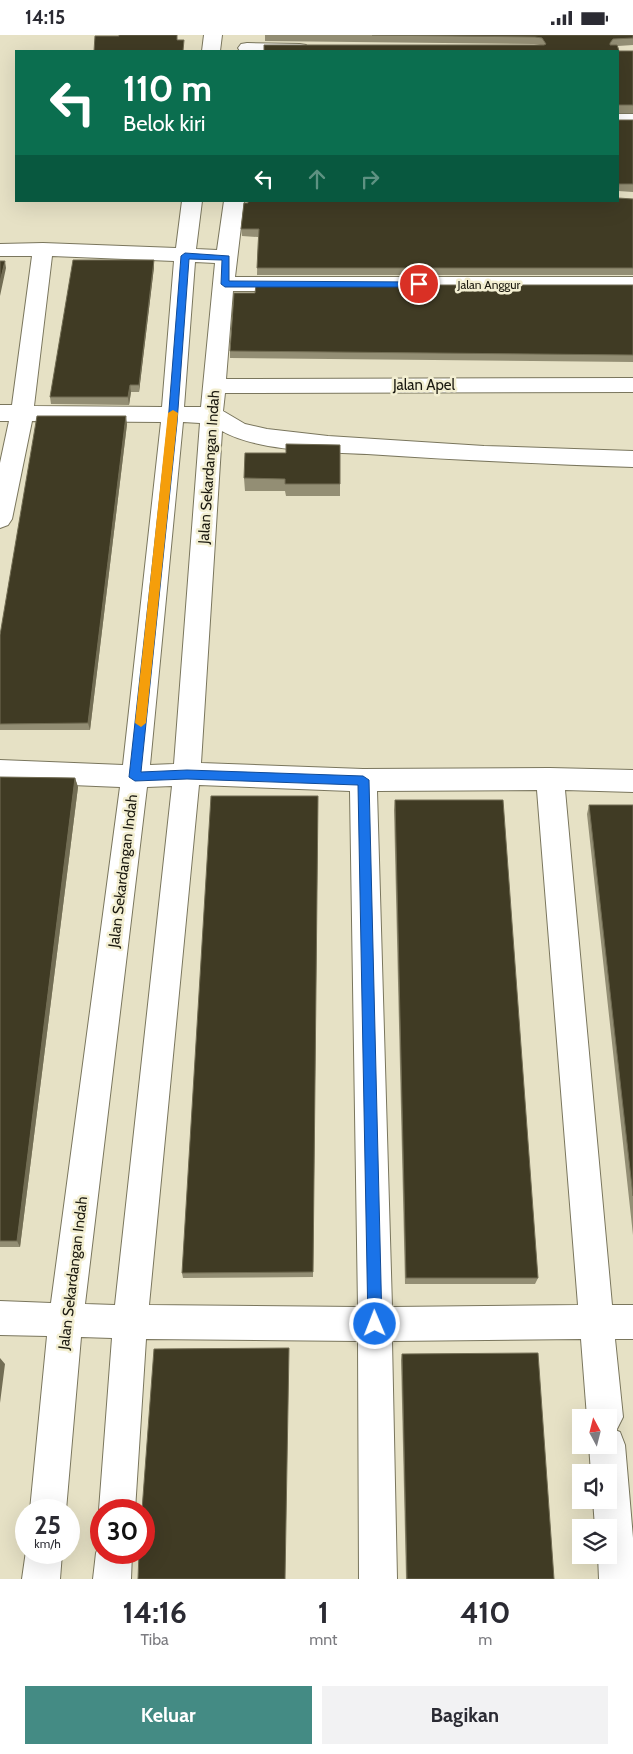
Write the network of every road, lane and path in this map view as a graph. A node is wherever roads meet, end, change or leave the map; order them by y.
1 (213, 35) edge
2 (247, 45) edge
3 (316, 49) edge
4 (211, 50) edge
5 (619, 120) edge
6 (633, 120) edge
7 (192, 202) edge
8 (234, 202) edge
9 (0, 249) edge
10 (43, 249) junction
11 (185, 256) junction
12 (226, 271) junction
13 (633, 284) edge
14 (633, 385) edge
15 (215, 386) junction
16 (0, 413) edge
17 (22, 413) junction
18 (173, 413) junction
19 (212, 415) junction
20 (633, 459) edge
21 (0, 519) edge
22 (0, 771) edge
23 (187, 774) junction
24 (135, 777) junction
25 (550, 779) junction
26 (363, 780) junction
27 (633, 781) edge
28 (0, 1318) edge
29 (66, 1319) junction
30 (597, 1321) junction
31 (130, 1322) junction
32 (633, 1322) edge
33 (375, 1324) junction
34 (604, 1409) edge
35 (608, 1454) edge
36 (49, 1499) edge
37 (118, 1499) edge
38 (43, 1564) edge
39 (113, 1564) edge
40 (41, 1579) edge
41 (112, 1579) edge
42 (378, 1579) edge
43 (618, 1579) edge

1 - 4 street
2 - 3 street
5 - 6 street
7 - 11 street, Jalan Sekardangan Indah
8 - 12 street, Jalan Sekardangan Indah
9 - 10 street, Jalan Anggur
10 - 11 street, Jalan Anggur
10 - 17 street
11 - 12 street, Jalan Anggur
11 - 18 street, Jalan Sekardangan Indah
12 - 13 street, Jalan Anggur
12 - 15 street, Jalan Sekardangan Indah
14 - 15 street, Jalan Apel
15 - 19 street, Jalan Sekardangan Indah
16 - 17 street
17 - 18 street
17 - 21 street
18 - 19 street
18 - 24 street, Jalan Sekardangan Indah
19 - 20 street
19 - 23 street, Jalan Sekardangan Indah
22 - 24 street
23 - 24 street
23 - 26 street
23 - 31 street, Jalan Sekardangan Indah
24 - 29 street, Jalan Sekardangan Indah
25 - 26 street
25 - 27 street
25 - 30 street
26 - 33 street
28 - 29 street
29 - 31 street
29 - 36 street, Jalan Sekardangan Indah
30 - 32 street
30 - 33 street
30 - 34 street
31 - 33 street
31 - 37 street, Jalan Sekardangan Indah
33 - 42 street
35 - 43 street
38 - 40 street
39 - 41 street

